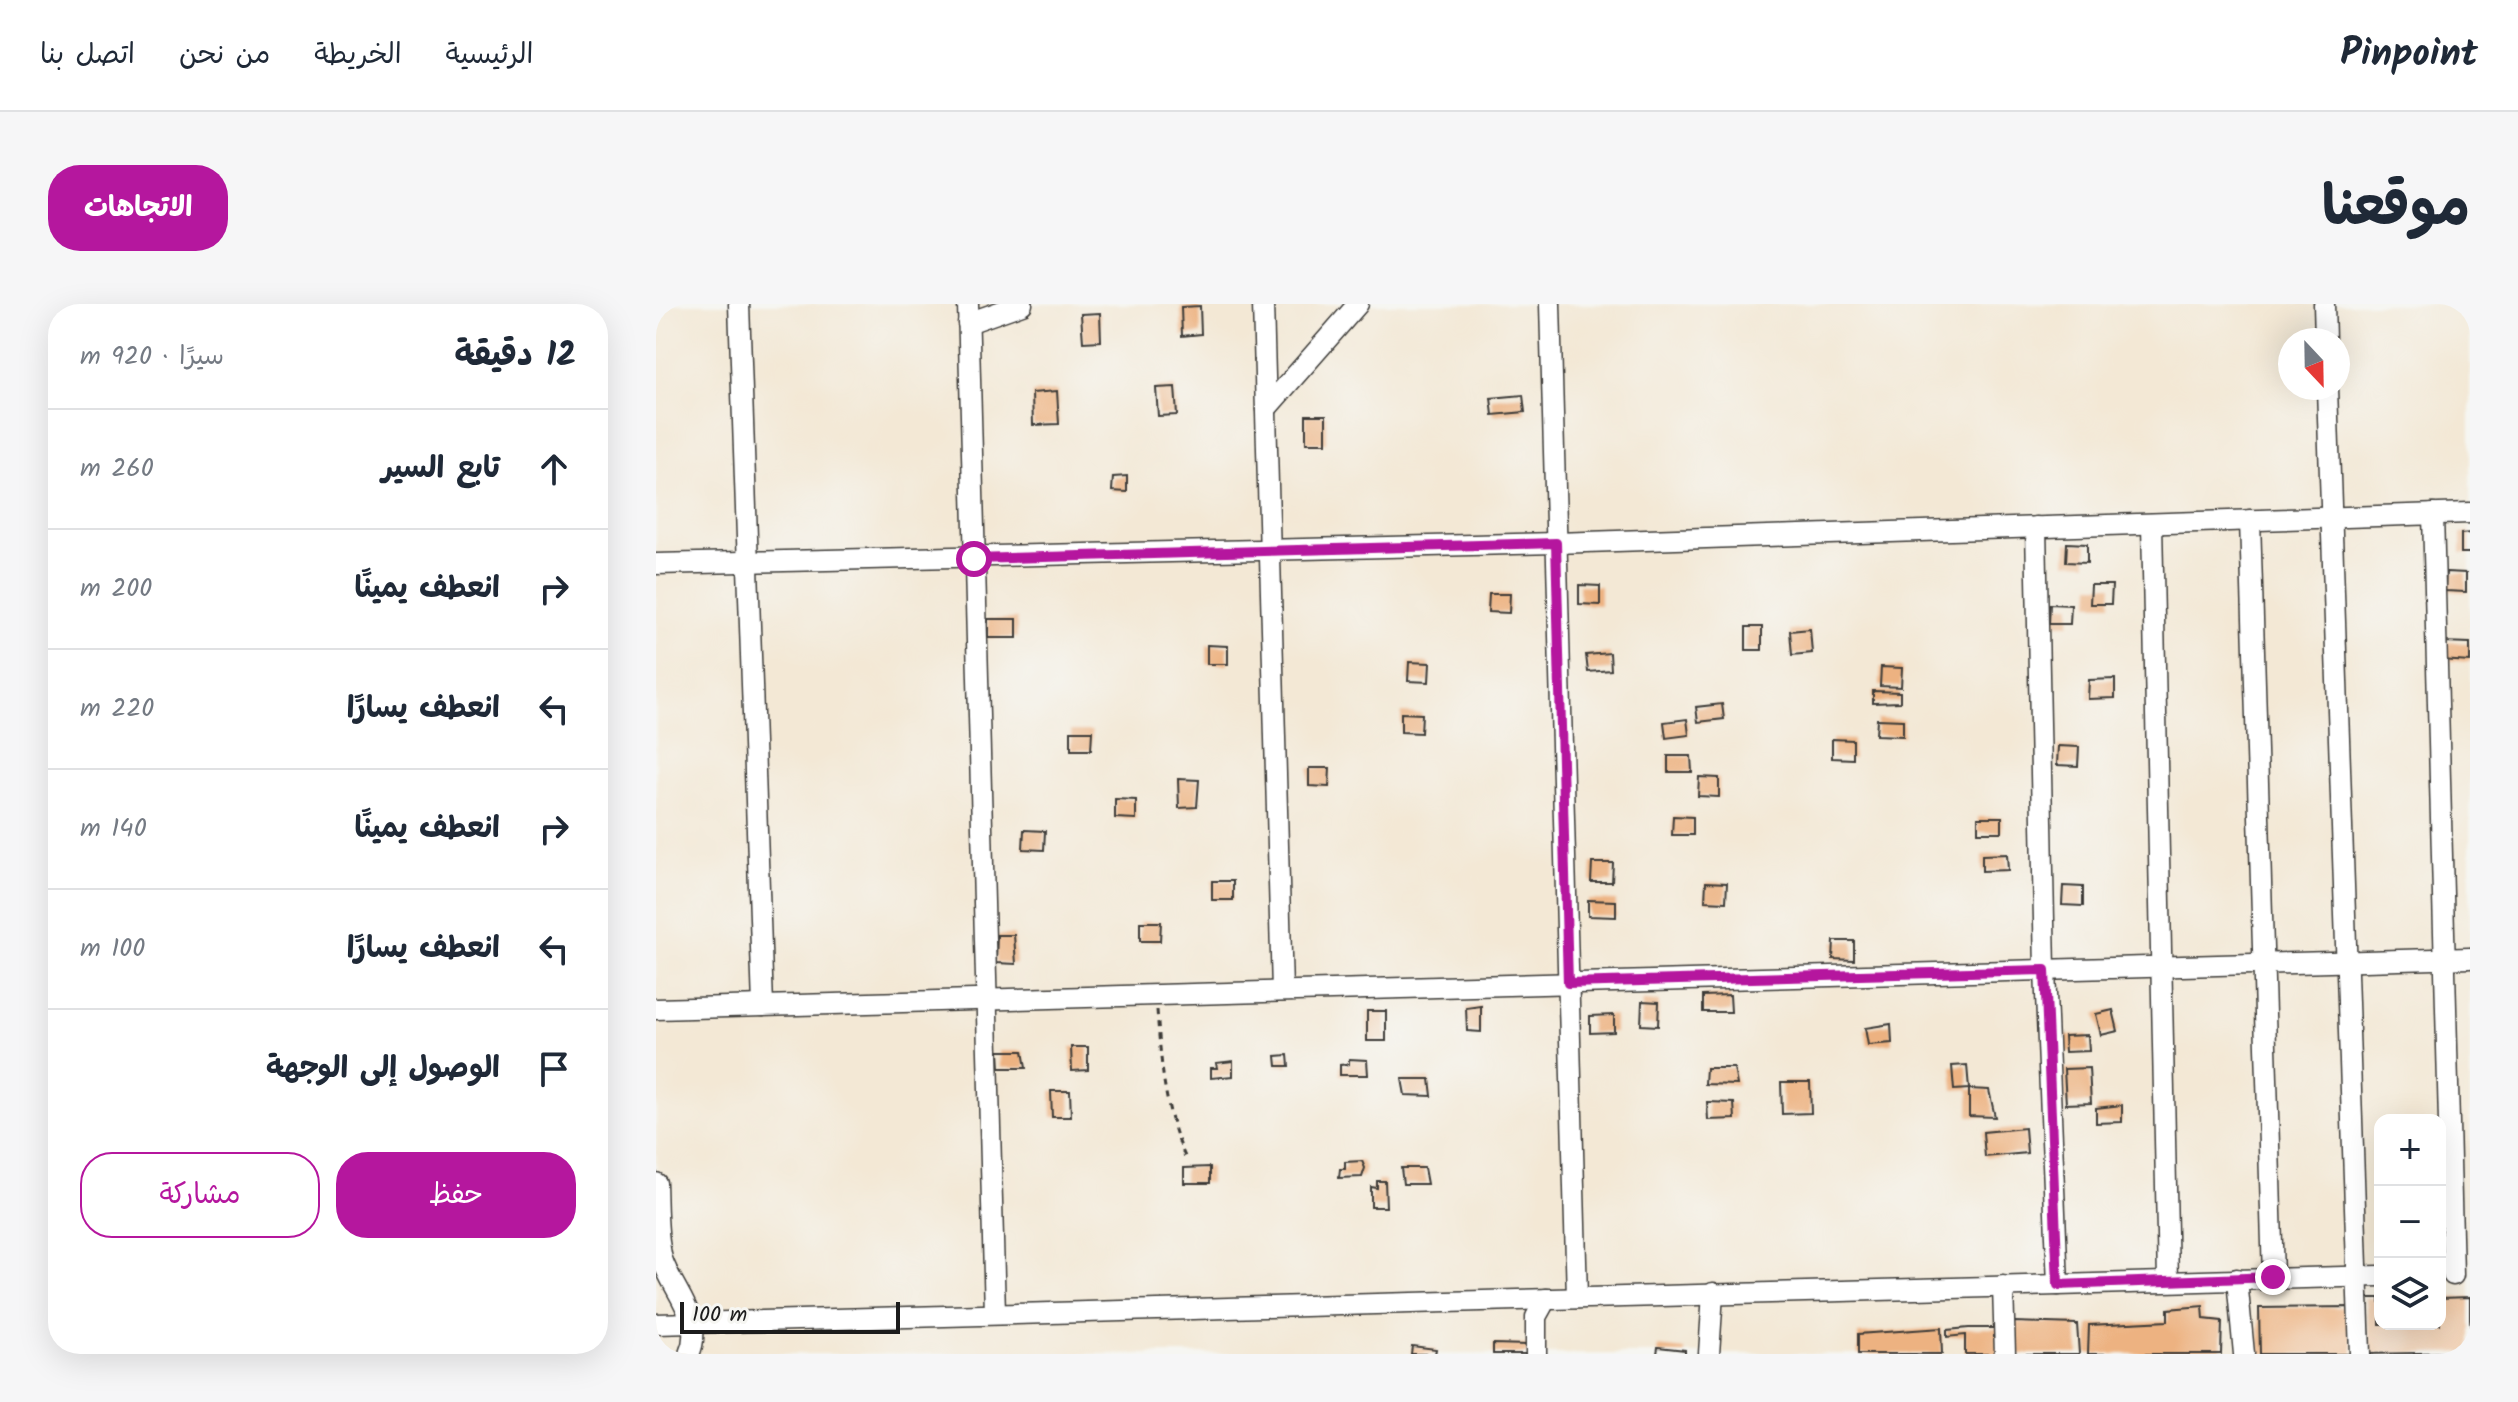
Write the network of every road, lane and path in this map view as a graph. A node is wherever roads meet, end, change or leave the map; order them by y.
1 (739, 304) edge
2 (1022, 304) edge
3 (1263, 304) edge
4 (1358, 304) edge
5 (1550, 304) edge
6 (2324, 304) edge
7 (968, 314) edge
8 (2325, 328) edge
9 (2327, 400) edge
10 (1266, 409) junction
11 (2470, 513) edge
12 (2433, 514) junction
13 (2332, 518) junction
14 (2250, 520) junction
15 (2152, 524) junction
16 (2036, 527) junction
17 (1556, 543) junction
18 (1270, 551) junction
19 (974, 559) junction
20 (750, 562) junction
21 (656, 564) edge
22 (2470, 958) edge
23 (2444, 959) junction
24 (2346, 961) junction
25 (2264, 964) junction
26 (2161, 966) junction
27 (2045, 970) junction
28 (1568, 983) junction
29 (1282, 991) junction
30 (1156, 995) junction
31 (986, 999) junction
32 (763, 1006) junction
33 (656, 1009) edge
34 (1186, 1159) dead end
35 (656, 1183) edge
36 (659, 1259) edge
37 (2454, 1274) edge
38 (2374, 1276) edge
39 (2273, 1277) junction
40 (2358, 1277) junction
41 (2237, 1279) junction
42 (2168, 1281) junction
43 (2058, 1285) junction
44 (2003, 1286) junction
45 (1713, 1293) junction
46 (1577, 1298) junction
47 (1546, 1299) junction
48 (995, 1314) junction
49 (692, 1323) junction
50 (656, 1324) edge
51 (689, 1354) edge
52 (1536, 1354) edge
53 (1709, 1354) edge
54 (2005, 1354) edge
55 (2244, 1354) edge
56 (2360, 1354) edge

1 - 20 street
2 - 7 street
3 - 10 street
4 - 10 street
5 - 17 street
6 - 8 street
7 - 19 street
9 - 13 street
10 - 18 street
11 - 12 street
12 - 13 street
12 - 23 street
13 - 14 street
13 - 24 street
14 - 15 street
14 - 25 street
15 - 16 street
15 - 26 street
16 - 17 street
16 - 27 street
17 - 18 street
17 - 28 street
18 - 19 street
18 - 29 street
19 - 20 street
19 - 31 street
20 - 21 street
20 - 32 street
22 - 23 street
23 - 24 street
23 - 37 street
24 - 25 street
24 - 40 street
25 - 26 street
25 - 39 street
26 - 27 street
26 - 42 street
27 - 28 street
27 - 43 street
28 - 29 street
28 - 46 street
29 - 30 street
30 - 31 street
30 - 34 path
31 - 32 street
31 - 48 street
32 - 33 street
35 - 36 street
36 - 49 street
38 - 40 street
39 - 40 street
39 - 41 street
40 - 56 street
41 - 42 street
41 - 55 street
42 - 43 street
43 - 44 street
44 - 45 street
44 - 54 street
45 - 46 street
45 - 53 street
46 - 47 street
47 - 48 street
47 - 52 street
48 - 49 street
49 - 50 street
49 - 51 street

